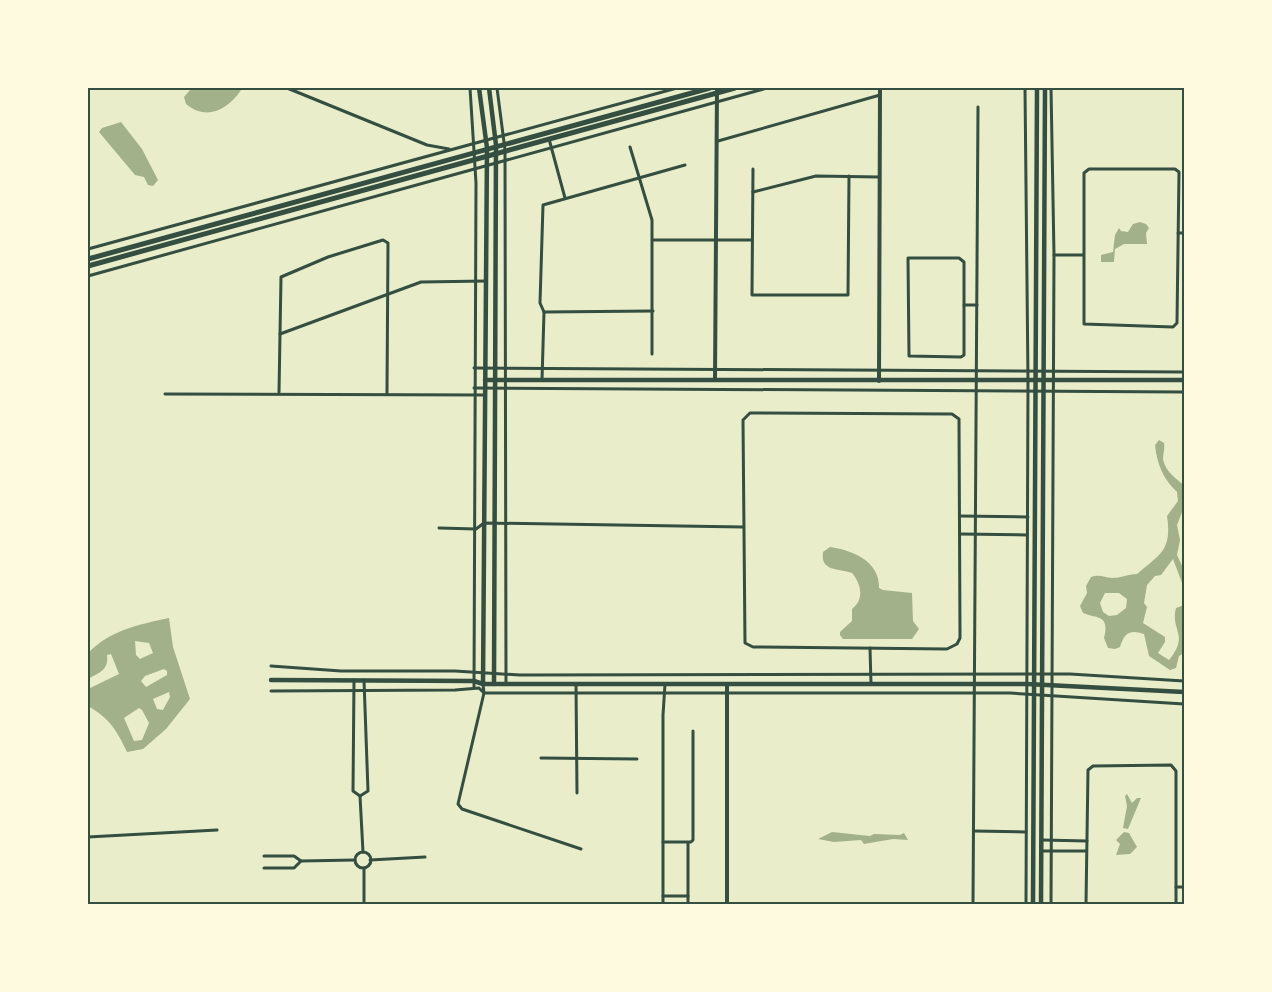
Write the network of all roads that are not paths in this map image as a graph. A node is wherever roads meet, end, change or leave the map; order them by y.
1 (287, 88) edge
2 (470, 88) edge
3 (479, 88) edge
4 (489, 88) edge
5 (498, 88) edge
6 (677, 88) edge
7 (710, 88) edge
8 (735, 88) edge
9 (767, 88) edge
10 (880, 88) edge
11 (1025, 88) edge
12 (1037, 88) edge
13 (1045, 88) edge
14 (1051, 88) edge
15 (718, 90) edge
16 (880, 95) junction
17 (718, 101) junction
18 (978, 107) dead end
19 (504, 135) junction
20 (495, 137) junction
21 (548, 138) junction
22 (486, 140) junction
23 (718, 141) junction
24 (474, 143) junction
25 (505, 143) junction
26 (496, 145) junction
27 (630, 147) dead end
28 (486, 148) junction
29 (551, 148) junction
30 (452, 149) junction
31 (506, 150) junction
32 (474, 151) junction
33 (496, 152) junction
34 (486, 155) junction
35 (474, 158) junction
36 (505, 161) junction
37 (496, 164) junction
38 (685, 165) dead end
39 (486, 166) junction
40 (753, 169) dead end
41 (475, 170) junction
42 (849, 176) junction
43 (879, 177) junction
44 (639, 178) junction
45 (753, 192) junction
46 (566, 198) junction
47 (1178, 233) junction
48 (1184, 233) edge
49 (653, 240) junction
50 (717, 240) junction
51 (752, 240) junction
52 (88, 249) edge
53 (1054, 255) junction
54 (1083, 255) junction
55 (88, 259) edge
56 (88, 266) edge
57 (88, 276) edge
58 (475, 280) junction
59 (486, 281) junction
60 (388, 296) junction
61 (964, 305) junction
62 (977, 305) junction
63 (544, 312) junction
64 (652, 312) junction
65 (280, 334) junction
66 (652, 354) dead end
67 (474, 368) junction
68 (485, 368) junction
69 (495, 368) junction
70 (504, 368) junction
71 (542, 368) junction
72 (715, 369) junction
73 (879, 370) junction
74 (976, 371) junction
75 (1028, 371) junction
76 (1037, 371) junction
77 (1045, 371) junction
78 (1053, 371) junction
79 (1184, 372) edge
80 (485, 380) junction
81 (495, 380) junction
82 (504, 380) junction
83 (542, 380) junction
84 (715, 380) junction
85 (1037, 380) junction
86 (1045, 380) junction
87 (1053, 380) junction
88 (1184, 380) edge
89 (879, 381) junction
90 (976, 381) junction
91 (1028, 381) junction
92 (474, 388) junction
93 (485, 388) junction
94 (495, 388) junction
95 (504, 388) junction
96 (976, 390) junction
97 (1028, 391) junction
98 (1037, 391) junction
99 (1045, 391) junction
100 (1053, 391) junction
101 (279, 392) junction
102 (1184, 392) edge
103 (387, 393) junction
104 (165, 394) dead end
105 (474, 394) junction
106 (485, 394) junction
107 (960, 516) junction
108 (976, 516) junction
109 (1028, 517) junction
110 (484, 523) junction
111 (495, 524) junction
112 (505, 524) junction
113 (743, 527) junction
114 (439, 528) dead end
115 (476, 529) junction
116 (960, 534) junction
117 (976, 534) junction
118 (1028, 534) junction
119 (870, 648) junction
120 (272, 666) dead end
121 (474, 672) junction
122 (484, 673) junction
123 (494, 674) junction
124 (506, 674) junction
125 (1052, 674) junction
126 (1027, 675) junction
127 (1035, 675) junction
128 (1043, 675) junction
129 (271, 680) dead end
130 (354, 680) junction
131 (364, 680) junction
132 (474, 681) junction
133 (1184, 681) edge
134 (484, 684) junction
135 (494, 684) junction
136 (506, 684) junction
137 (576, 684) junction
138 (665, 684) junction
139 (727, 684) junction
140 (871, 684) junction
141 (975, 684) junction
142 (1027, 684) junction
143 (1035, 685) junction
144 (1043, 685) junction
145 (1052, 685) junction
146 (474, 688) junction
147 (271, 691) dead end
148 (1184, 692) edge
149 (484, 693) junction
150 (576, 693) junction
151 (664, 693) junction
152 (727, 693) junction
153 (1027, 694) junction
154 (1035, 695) junction
155 (1043, 696) junction
156 (1052, 696) junction
157 (1184, 704) edge
158 (693, 731) dead end
159 (541, 758) dead end
160 (577, 758) junction
161 (637, 759) dead end
162 (577, 793) dead end
163 (360, 796) junction
164 (217, 830) dead end
165 (974, 831) junction
166 (1026, 832) junction
167 (88, 837) edge
168 (1042, 840) junction
169 (1052, 840) junction
170 (1086, 841) junction
171 (663, 842) junction
172 (688, 842) junction
173 (581, 849) dead end
174 (1042, 850) junction
175 (1052, 851) junction
176 (1086, 851) junction
177 (363, 852) junction
178 (264, 856) dead end
179 (425, 857) dead end
180 (355, 860) junction
181 (370, 860) junction
182 (301, 861) junction
183 (264, 868) dead end
184 (364, 868) junction
185 (1176, 886) junction
186 (1184, 887) edge
187 (663, 896) junction
188 (688, 896) junction
189 (364, 904) edge
190 (663, 904) edge
191 (688, 904) edge
192 (727, 904) edge
193 (973, 904) edge
194 (1026, 904) edge
195 (1034, 904) edge
196 (1041, 904) edge
197 (1051, 904) edge
198 (1086, 904) edge
199 (1176, 904) edge

1 - 30 street
2 - 24 street
3 - 22 main road
4 - 20 main road
5 - 19 street
6 - 19 street
7 - 25 main road
8 - 15 main road
9 - 17 street
10 - 16 street
11 - 75 street
12 - 76 main road
13 - 77 main road
14 - 53 street
15 - 17 street
15 - 21 main road
16 - 23 street
16 - 43 street
17 - 23 street
17 - 29 street
18 - 62 street
19 - 20 street
19 - 25 street
20 - 22 street
20 - 26 main road
21 - 29 street
21 - 31 main road
22 - 24 street
22 - 28 main road
23 - 50 street
24 - 30 street
24 - 32 street
25 - 26 main road
25 - 31 street
26 - 28 main road
26 - 33 main road
27 - 44 street
28 - 32 main road
28 - 34 main road
29 - 36 street
29 - 46 street
30 - 52 street
31 - 33 main road
31 - 36 street
32 - 35 street
32 - 55 main road
33 - 34 main road
33 - 37 main road
34 - 35 main road
34 - 39 main road
35 - 41 street
35 - 56 main road
36 - 37 street
36 - 70 street
37 - 39 street
37 - 69 main road
38 - 44 street
39 - 41 street
39 - 59 main road
40 - 45 street
41 - 57 street
41 - 58 street
42 - 43 street
42 - 45 street
42 - 51 street
43 - 73 street
44 - 46 street
44 - 49 street
45 - 51 street
46 - 63 street
47 - 48 street
47 - 54 street
47 - 54 street
49 - 50 street
49 - 64 street
50 - 51 street
50 - 72 street
53 - 54 street
53 - 78 street
58 - 59 street
58 - 60 street
58 - 67 street
59 - 68 main road
60 - 65 street
60 - 65 street
60 - 103 street
61 - 61 street
61 - 62 street
62 - 74 street
63 - 64 street
63 - 71 street
64 - 66 street
65 - 101 street
67 - 68 street
67 - 92 street
68 - 69 street
68 - 80 main road
69 - 70 street
69 - 81 main road
70 - 71 street
70 - 82 street
71 - 72 street
71 - 83 street
72 - 73 street
72 - 84 street
73 - 74 street
73 - 89 street
74 - 75 street
74 - 90 street
75 - 76 street
75 - 91 street
76 - 77 street
76 - 85 main road
77 - 78 street
77 - 86 main road
78 - 79 street
78 - 87 street
80 - 81 main road
80 - 93 main road
81 - 82 main road
81 - 94 main road
82 - 83 main road
82 - 95 street
83 - 84 main road
84 - 89 main road
85 - 86 main road
85 - 91 main road
85 - 98 main road
86 - 87 main road
86 - 99 main road
87 - 88 main road
87 - 100 street
89 - 90 main road
90 - 91 main road
90 - 96 street
91 - 97 street
92 - 93 street
92 - 105 street
93 - 94 street
93 - 106 main road
94 - 95 street
94 - 111 main road
95 - 96 street
95 - 112 street
96 - 97 street
96 - 108 street
97 - 98 street
97 - 109 street
98 - 99 street
98 - 127 main road
99 - 100 street
99 - 128 main road
100 - 102 street
100 - 125 street
101 - 103 street
101 - 104 street
103 - 105 street
105 - 106 street
105 - 115 street
106 - 110 main road
107 - 108 street
107 - 113 street
107 - 116 street
108 - 109 street
108 - 117 street
109 - 118 street
110 - 111 street
110 - 115 street
110 - 122 main road
111 - 112 street
111 - 123 main road
112 - 113 street
112 - 124 street
113 - 119 street
114 - 115 street
115 - 121 street
116 - 117 street
116 - 119 street
117 - 118 street
117 - 141 street
118 - 126 street
119 - 140 street
120 - 121 street
121 - 122 street
121 - 132 street
122 - 123 street
122 - 134 main road
123 - 124 street
123 - 135 main road
124 - 126 street
124 - 136 street
125 - 128 street
125 - 133 street
125 - 145 street
126 - 127 street
126 - 142 street
127 - 128 street
127 - 143 main road
128 - 144 main road
129 - 130 main road
130 - 131 main road
130 - 163 street
131 - 132 main road
131 - 163 street
132 - 134 main road
132 - 146 street
134 - 135 main road
134 - 149 street
135 - 136 main road
136 - 137 main road
137 - 138 main road
137 - 150 street
138 - 139 main road
138 - 151 street
139 - 140 main road
139 - 152 street
140 - 141 main road
141 - 142 main road
141 - 165 street
142 - 143 main road
142 - 153 street
143 - 144 main road
143 - 154 main road
144 - 145 main road
144 - 155 main road
145 - 148 main road
145 - 156 street
146 - 147 street
146 - 149 street
149 - 150 street
149 - 173 street
150 - 151 street
150 - 160 street
151 - 152 street
151 - 171 street
152 - 153 street
152 - 192 street
153 - 154 street
153 - 166 street
154 - 155 street
154 - 195 main road
155 - 156 street
155 - 168 main road
156 - 157 street
156 - 169 street
158 - 172 street
159 - 160 street
160 - 161 street
160 - 162 street
163 - 177 street
164 - 167 street
165 - 166 street
165 - 193 street
166 - 194 street
168 - 169 street
168 - 174 main road
169 - 170 street
169 - 175 street
170 - 176 street
170 - 185 street
171 - 172 street
171 - 187 street
172 - 188 street
174 - 175 street
174 - 196 main road
175 - 176 street
175 - 197 street
176 - 198 street
177 - 180 street
177 - 181 street
178 - 182 street
179 - 181 street
180 - 182 street
180 - 184 street
181 - 184 street
182 - 183 street
184 - 189 street
185 - 186 street
185 - 199 street
187 - 188 street
187 - 190 street
188 - 191 street

